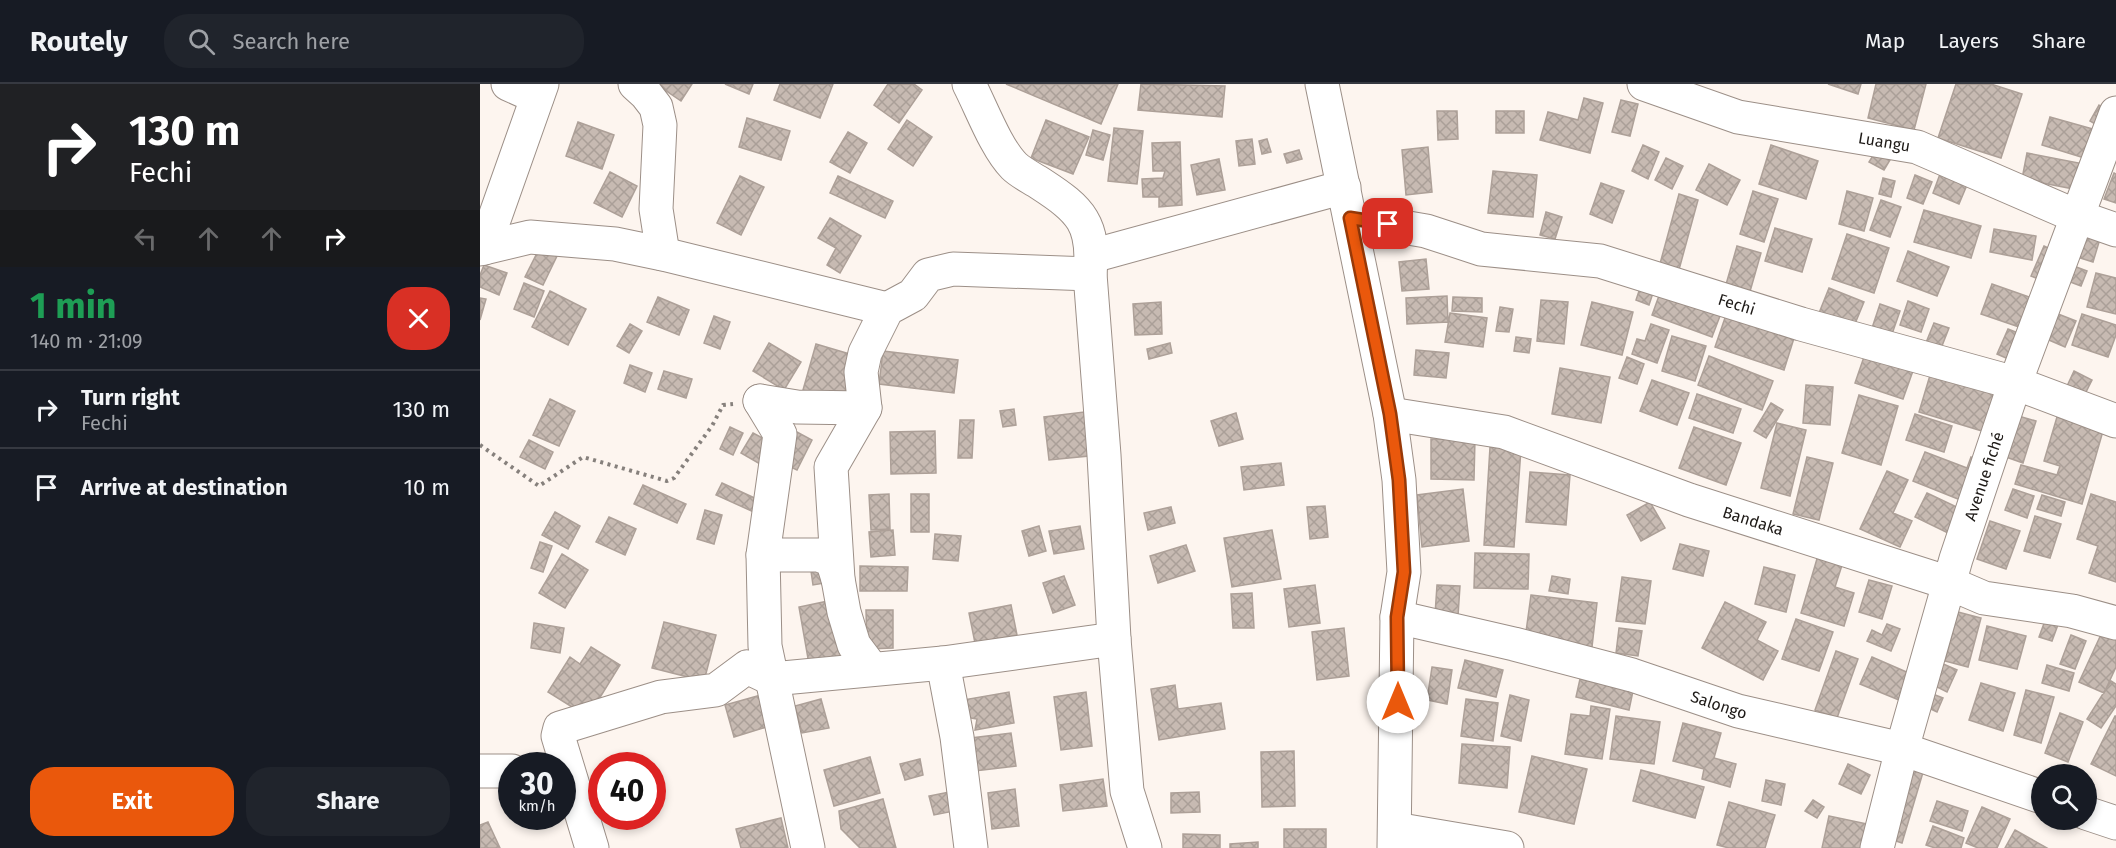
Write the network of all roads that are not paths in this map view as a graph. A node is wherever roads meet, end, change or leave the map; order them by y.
1 (508, 84) edge
2 (635, 84) edge
3 (969, 84) edge
4 (1322, 84) edge
5 (1644, 84) edge
6 (540, 91) edge
7 (2116, 113) edge
8 (1347, 202) junction
9 (2076, 216) junction
10 (2116, 230) edge
11 (482, 249) edge
12 (663, 254) junction
13 (1091, 265) junction
14 (887, 309) junction
15 (2015, 383) junction
16 (865, 408) junction
17 (1390, 414) junction
18 (2116, 421) edge
19 (763, 555) junction
20 (838, 579) junction
21 (1949, 584) junction
22 (1397, 617) junction
23 (2116, 623) edge
24 (1114, 639) junction
25 (942, 663) junction
26 (872, 669) junction
27 (772, 679) junction
28 (1902, 749) junction
29 (561, 752) edge
30 (480, 771) edge
31 (498, 771) edge
32 (2031, 793) edge
33 (576, 808) edge
34 (2097, 817) edge
35 (2116, 823) edge
36 (1395, 838) edge
37 (592, 848) edge
38 (808, 848) edge
39 (971, 848) edge
40 (1145, 848) edge
41 (1508, 848) edge
42 (1877, 848) edge

1 - 6 street
2 - 12 street
3 - 13 street
4 - 8 street
5 - 9 street, Luangu
6 - 11 street
7 - 9 street, Avenue fiché
8 - 13 street
8 - 15 street, Fechi
8 - 17 street
9 - 10 street, Luangu
9 - 15 street, Avenue fiché
11 - 12 street
12 - 14 street
13 - 14 street
13 - 24 street
14 - 16 street
15 - 18 street, Fechi
15 - 21 street, Avenue fiché
16 - 19 street
16 - 20 street
17 - 21 street, Bandaka
17 - 22 street
19 - 20 street
19 - 27 street
20 - 26 street
21 - 23 street, Bandaka
21 - 28 street, Avenue fiché
22 - 28 street, Salongo
22 - 36 street
24 - 25 street
24 - 40 street
25 - 26 street
25 - 39 street
26 - 27 street
27 - 29 street
27 - 38 street
28 - 32 street, Salongo
28 - 42 street, Avenue fiché
30 - 31 street
33 - 37 street
34 - 35 street
36 - 41 street

